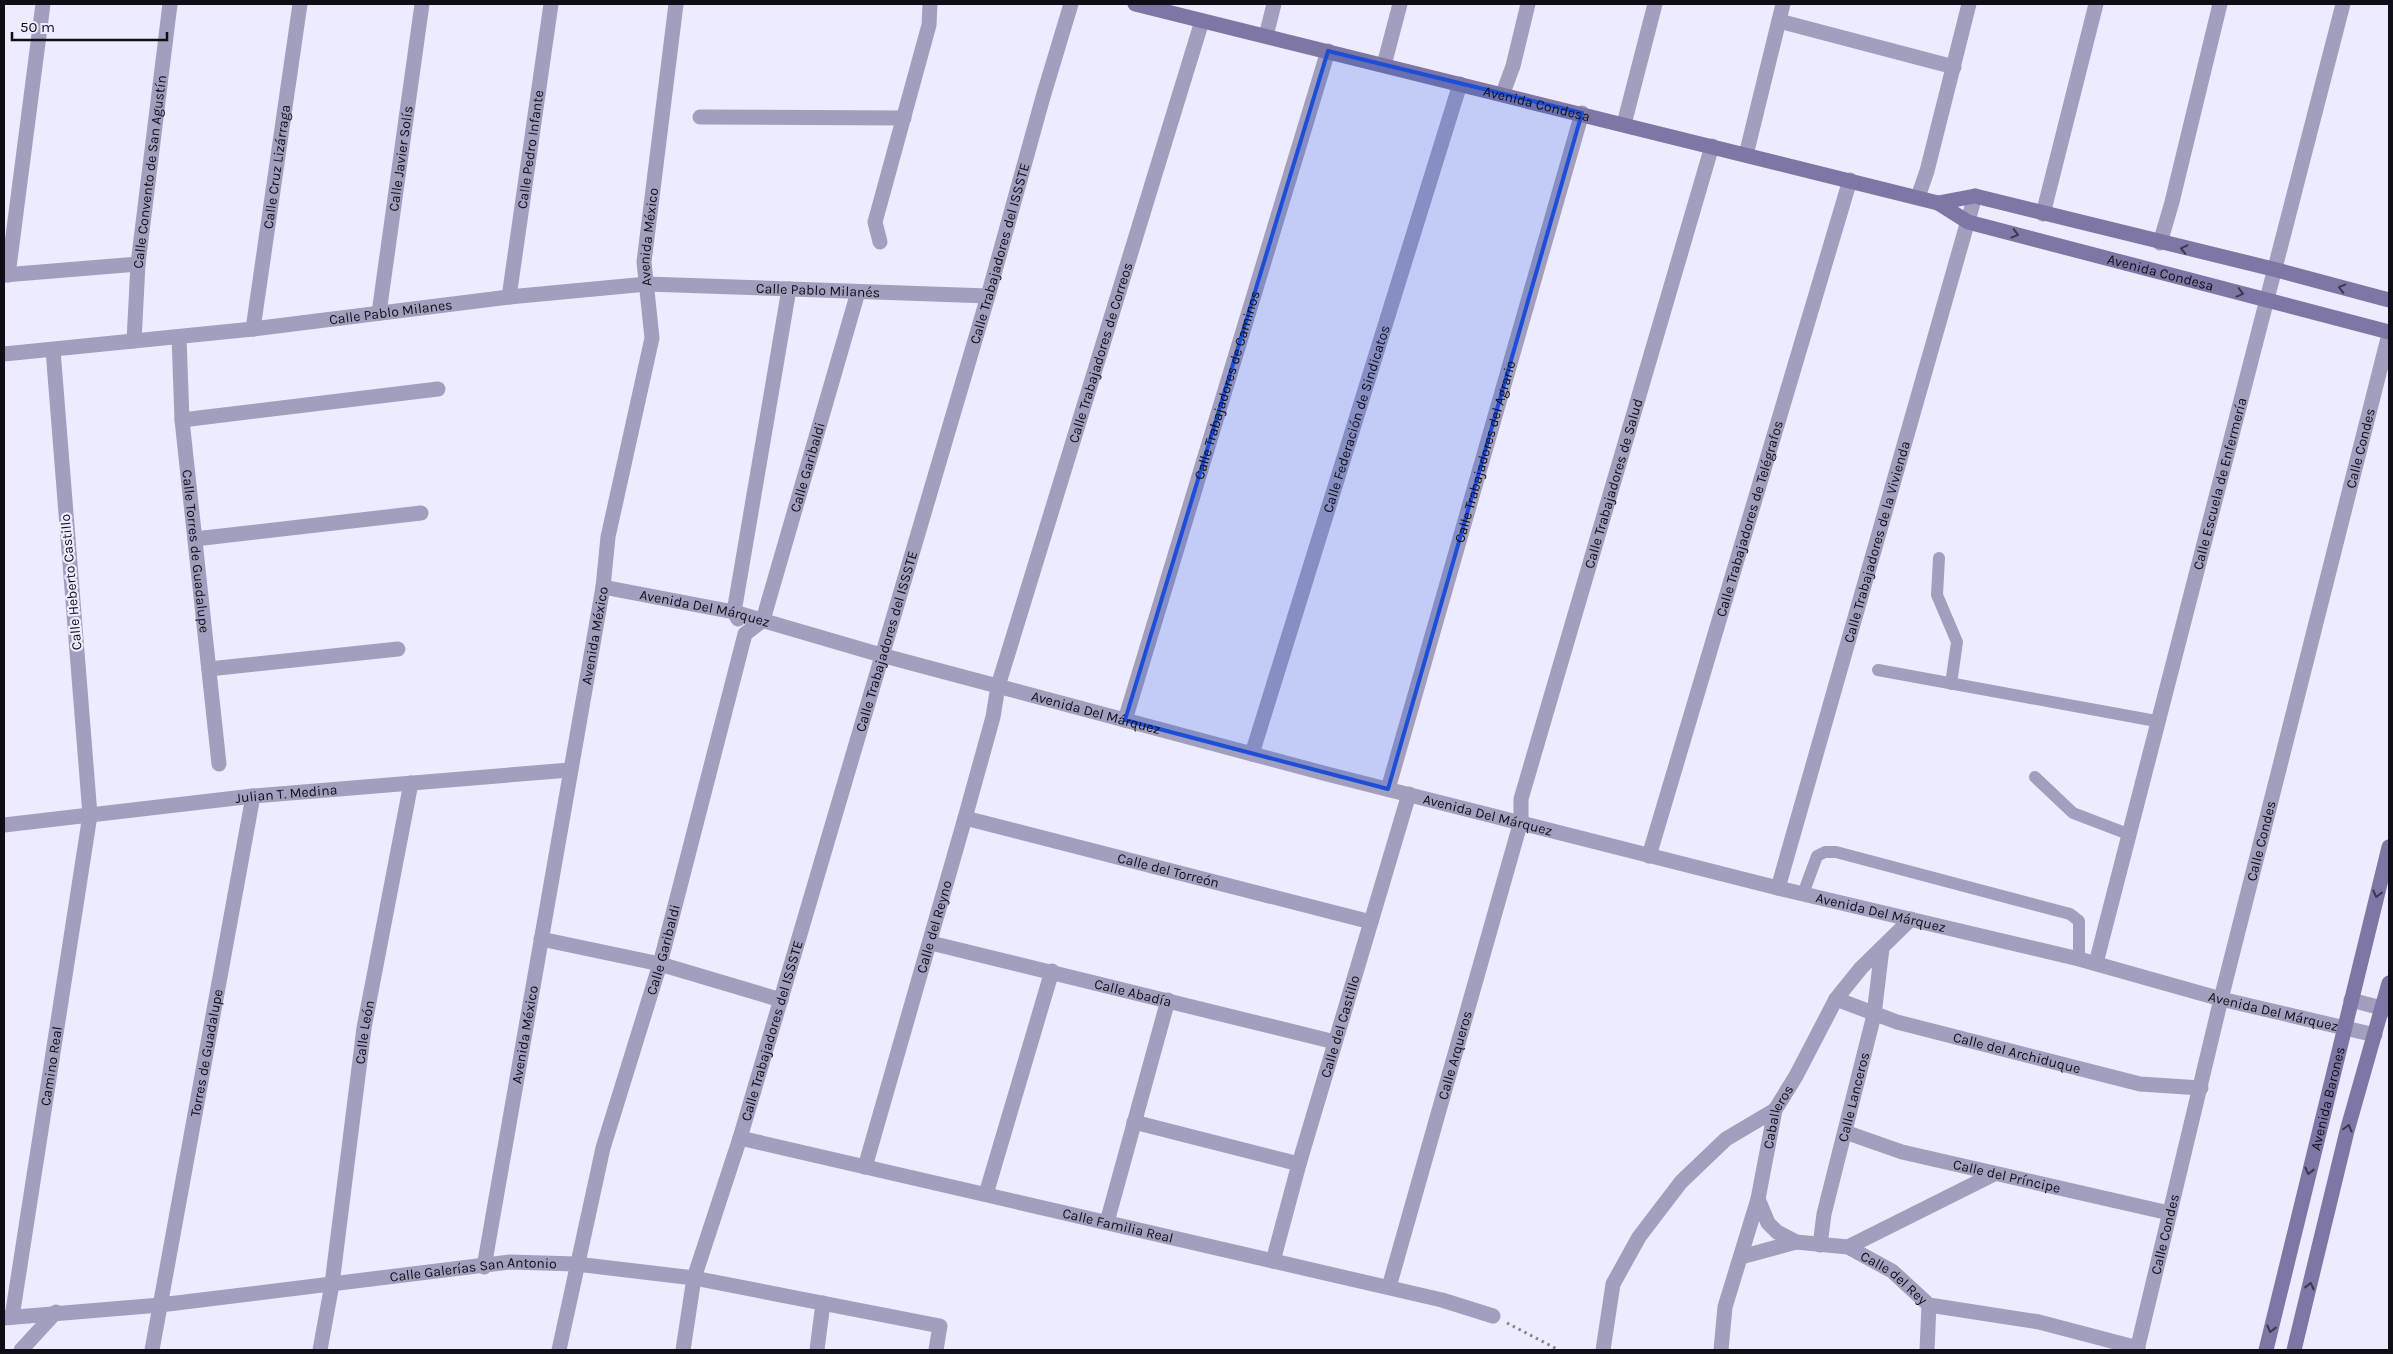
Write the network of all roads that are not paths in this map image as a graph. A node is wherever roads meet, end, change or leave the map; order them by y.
1 (43, 4) edge
2 (170, 4) edge
3 (300, 4) edge
4 (422, 4) edge
5 (551, 4) edge
6 (676, 4) edge
7 (930, 4) edge
8 (1071, 4) edge
9 (1135, 4) edge
10 (1274, 4) edge
11 (1400, 4) edge
12 (1528, 4) edge
13 (1655, 4) edge
14 (1783, 4) edge
15 (1969, 4) edge
16 (2096, 4) edge
17 (2220, 4) edge
18 (2343, 4) edge
19 (1202, 21) junction
20 (1779, 21) junction
21 (1266, 36) junction
22 (1328, 51) junction
23 (1384, 65) junction
24 (1954, 67) junction
25 (1460, 84) junction
26 (1503, 93) junction
27 (1582, 113) junction
28 (700, 117) dead end
29 (904, 118) junction
30 (1624, 124) junction
31 (1712, 146) junction
32 (1746, 154) junction
33 (1850, 180) junction
34 (1975, 196) junction
35 (1918, 198) junction
36 (1938, 203) junction
37 (2043, 214) junction
38 (1968, 222) junction
39 (880, 242) dead end
40 (2160, 243) junction
41 (138, 264) junction
42 (2277, 270) junction
43 (6, 275) edge
44 (647, 284) junction
45 (790, 289) junction
46 (858, 292) junction
47 (988, 296) junction
48 (509, 297) junction
49 (2268, 300) junction
50 (2389, 300) edge
51 (379, 313) junction
52 (253, 329) junction
53 (2389, 333) edge
54 (179, 337) junction
55 (134, 341) junction
56 (53, 350) junction
57 (4, 354) edge
58 (438, 389) dead end
59 (182, 420) junction
60 (421, 513) dead end
61 (195, 539) junction
62 (1939, 558) dead end
63 (603, 587) junction
64 (734, 612) junction
65 (764, 620) junction
66 (745, 634) junction
67 (398, 649) dead end
68 (881, 655) junction
69 (209, 668) junction
70 (1878, 670) dead end
71 (1951, 684) junction
72 (998, 686) junction
73 (1125, 720) junction
74 (2156, 722) junction
75 (1252, 754) junction
76 (219, 764) dead end
77 (570, 770) junction
78 (2035, 777) dead end
79 (411, 783) junction
80 (1388, 789) junction
81 (1408, 794) junction
82 (252, 796) junction
83 (90, 815) junction
84 (965, 818) junction
85 (1521, 822) junction
86 (4, 825) edge
87 (2128, 834) junction
88 (2389, 847) edge
89 (1649, 856) junction
90 (1778, 888) junction
91 (1803, 894) junction
92 (1911, 919) junction
93 (1370, 922) junction
94 (541, 939) junction
95 (931, 944) junction
96 (1882, 948) junction
97 (2079, 959) junction
98 (2096, 963) junction
99 (660, 964) junction
100 (1052, 972) junction
101 (2389, 983) edge
102 (1836, 999) junction
103 (2221, 999) junction
104 (781, 1000) junction
105 (1168, 1000) junction
106 (2351, 1000) junction
107 (2386, 1009) edge
108 (1874, 1015) junction
109 (2344, 1026) junction
110 (2375, 1035) junction
111 (1335, 1042) junction
112 (2201, 1088) junction
113 (1775, 1110) junction
114 (1134, 1122) junction
115 (1845, 1132) junction
116 (740, 1138) junction
117 (1299, 1164) junction
118 (866, 1167) junction
119 (1994, 1174) junction
120 (986, 1194) junction
121 (1758, 1199) junction
122 (2169, 1213) junction
123 (1107, 1222) junction
124 (1796, 1242) junction
125 (1820, 1244) junction
126 (1848, 1247) junction
127 (1741, 1256) junction
128 (1273, 1261) junction
129 (576, 1264) junction
130 (484, 1266) junction
131 (694, 1278) junction
132 (332, 1284) junction
133 (1389, 1287) junction
134 (823, 1303) junction
135 (1929, 1305) junction
136 (160, 1307) junction
137 (56, 1312) junction
138 (1493, 1316) road end
139 (8, 1318) edge
140 (563, 1349) edge
141 (2138, 1349) edge
142 (21, 1350) edge
143 (152, 1350) edge
144 (320, 1350) edge
145 (683, 1350) edge
146 (817, 1350) edge
147 (936, 1350) edge
148 (1603, 1350) edge
149 (1721, 1350) edge
150 (1927, 1350) edge
151 (2266, 1350) edge
152 (2294, 1350) edge

1 - 43 street
2 - 41 street, Calle Convento de San Agustín
3 - 52 street, Calle Cruz Lizárraga
4 - 51 street, Calle Javier Solís
5 - 48 street, Calle Pedro Infante
6 - 44 street, Avenida México
7 - 29 street
8 - 47 street, Calle Trabajadores del ISSSTE
9 - 19 street, Avenida Condesa
10 - 21 street
11 - 23 street
12 - 26 street
13 - 30 street
14 - 20 street
15 - 24 street
16 - 37 street
17 - 40 street
18 - 42 street, Calle Escuela de Enfermería
19 - 21 street, Avenida Condesa
19 - 72 street, Calle Trabajadores de Correos
20 - 24 street
20 - 32 street
21 - 22 street, Avenida Condesa
22 - 23 street, Avenida Condesa
22 - 73 street, Calle Trabajadores de Caminos
23 - 25 street, Avenida Condesa
24 - 35 street
25 - 26 street, Avenida Condesa
25 - 75 street, Calle Federación de Sindicatos
26 - 27 street, Avenida Condesa
27 - 30 street, Avenida Condesa
27 - 80 street, Calle Trabajadores del Agrario
28 - 29 street
29 - 39 street
30 - 31 street, Avenida Condesa
31 - 32 street, Avenida Condesa
31 - 85 street, Calle Trabajadores de Salud
32 - 33 street, Avenida Condesa
33 - 35 street, Avenida Condesa
33 - 89 street, Calle Trabajadores de Telégrafos
34 - 36 street, Avenida Condesa
34 - 37 street, Avenida Condesa
34 - 38 street, Calle Trabajadores de la Vivienda
35 - 36 street, Avenida Condesa
36 - 38 street, Avenida Condesa
37 - 40 street, Avenida Condesa
38 -> 49 street, Avenida Condesa
38 - 90 street, Calle Trabajadores de la Vivienda
42 -> 40 street, Avenida Condesa
41 - 43 street
41 - 55 street, Calle Convento de San Agustín
42 - 49 street, Calle Escuela de Enfermería
50 -> 42 street, Avenida Condesa
44 - 45 street, Calle Pablo Milanés
44 - 48 street, Calle Pablo Milanes
44 - 63 street, Avenida México
45 - 46 street, Calle Pablo Milanés
45 - 64 street
46 - 47 street, Calle Pablo Milanés
46 - 65 street, Calle Garibaldi
47 - 68 street, Calle Trabajadores del ISSSTE
48 - 51 street, Calle Pablo Milanes
49 - 53 street, Avenida Condesa
49 - 74 street, Calle Escuela de Enfermería
51 - 52 street, Calle Pablo Milanes
52 - 54 street, Calle Pablo Milanes
53 - 103 street, Calle Condes
54 - 55 street, Calle Pablo Milanes
54 - 59 street, Calle Torres de Guadalupe
55 - 56 street, Calle Pablo Milanes
56 - 57 street, Calle Pablo Milanes
56 - 83 street, Calle Heberto Castillo
58 - 59 street
59 - 61 street, Calle Torres de Guadalupe
60 - 61 street
61 - 69 street, Calle Torres de Guadalupe
62 - 71 lane
63 - 64 street, Avenida Del Márquez
63 - 77 street, Avenida México
64 - 65 street, Avenida Del Márquez
64 - 66 street
65 - 66 street
65 - 68 street, Avenida Del Márquez
66 - 99 street, Calle Garibaldi
67 - 69 street
68 - 72 street, Avenida Del Márquez
68 - 104 street, Calle Trabajadores del ISSSTE
69 - 76 street, Calle Torres de Guadalupe
70 - 71 lane
71 - 74 lane
72 - 73 street, Avenida Del Márquez
72 - 84 street, Calle del Reyno
73 - 75 street, Avenida Del Márquez
74 - 87 street, Calle Escuela de Enfermería
75 - 80 street, Avenida Del Márquez
77 - 79 street, Julian T. Medina
77 - 94 street, Avenida México
78 - 87 lane
79 - 82 street, Julian T. Medina
79 - 132 street, Calle León
80 - 81 street, Avenida Del Márquez
81 - 85 street, Avenida Del Márquez
81 - 93 street, Calle del Castillo
82 - 83 street, Julian T. Medina
82 - 136 street, Torres de Guadalupe
83 - 86 street, Julian T. Medina
83 - 139 street, Camino Real
84 - 93 street, Calle del Torreón
84 - 95 street, Calle del Reyno
85 - 89 street, Avenida Del Márquez
85 - 133 street, Calle Arqueros
87 - 98 street, Calle Escuela de Enfermería
88 -> 106 street, Avenida Barones
89 - 90 street, Avenida Del Márquez
90 - 91 street, Avenida Del Márquez
91 - 92 street, Avenida Del Márquez
91 - 97 lane
92 - 96 street, Caballeros
92 - 97 street, Avenida Del Márquez
93 - 111 street, Calle del Castillo
94 - 99 street
94 - 130 street, Avenida México
95 - 100 street, Calle Abadía
95 - 118 street, Calle del Reyno
96 - 102 street, Caballeros
96 - 108 street, Calle Lanceros
97 - 98 street, Avenida Del Márquez
98 - 103 street, Avenida Del Márquez
99 - 104 street
99 - 129 street, Calle Garibaldi
100 - 105 street, Calle Abadía
100 - 120 street
101 - 107 street, Avenida Barones
102 - 108 street, Calle del Archiduque
102 - 113 street, Caballeros
103 - 109 street, Avenida Del Márquez
103 - 112 street, Calle Condes
104 - 116 street, Calle Trabajadores del ISSSTE
105 - 111 street, Calle Abadía
105 - 114 street
106 - 107 street, Avenida Del Márquez
106 - 109 street, Avenida Barones
107 - 110 street, Avenida Barones
108 - 112 street, Calle del Archiduque
108 - 115 street, Calle Lanceros
109 - 110 street, Avenida Del Márquez
109 -> 151 street, Avenida Barones
152 -> 110 street, Avenida Barones
111 - 117 street, Calle del Castillo
112 - 122 street, Calle Condes
113 - 121 street, Caballeros
113 - 148 street
114 - 117 street
114 - 123 street
115 - 119 street, Calle del Príncipe
115 - 125 street, Calle Lanceros
116 - 118 street, Calle Familia Real
116 - 131 street, Calle Trabajadores del ISSSTE
117 - 128 street, Calle del Castillo
118 - 120 street, Calle Familia Real
119 - 122 street, Calle del Príncipe
119 - 126 street
120 - 123 street, Calle Familia Real
121 - 124 street, Calle del Rey
121 - 127 street, Caballeros
122 - 141 street, Calle Condes
123 - 128 street, Calle Familia Real
124 - 125 street, Calle del Rey
124 - 127 street
125 - 126 street, Calle del Rey
126 - 135 street, Calle del Rey
127 - 149 street, Caballeros
128 - 133 street, Calle Familia Real
129 - 130 street, Calle Galerías San Antonio
129 - 131 street, Calle Galerías San Antonio
129 - 140 street, Calle Garibaldi
130 - 132 street, Calle Galerías San Antonio
131 - 134 street, Calle Galerías San Antonio
131 - 145 street, Calle Trabajadores del ISSSTE
132 - 136 street, Calle Galerías San Antonio
132 - 144 street, Calle León
133 - 138 street, Calle Familia Real
134 - 146 street
134 - 147 street, Calle Galerías San Antonio
135 - 141 street, Calle del Rey
135 - 150 street
136 - 137 street, Calle Galerías San Antonio
136 - 143 street, Torres de Guadalupe
137 - 139 street, Calle Galerías San Antonio
137 - 142 street

